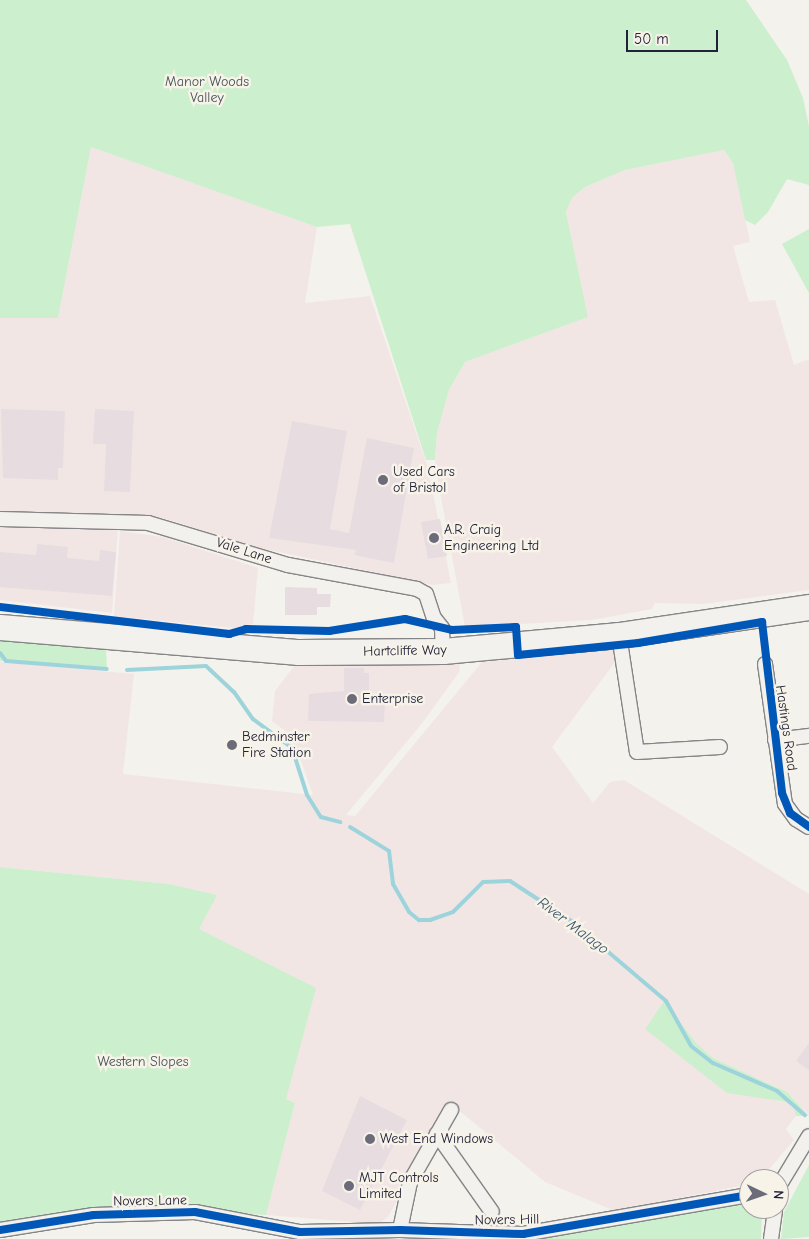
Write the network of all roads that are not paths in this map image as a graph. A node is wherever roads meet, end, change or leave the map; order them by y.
1 (0, 519) edge
2 (809, 607) edge
3 (0, 627) edge
4 (619, 635) junction
5 (443, 650) junction
6 (765, 664) dead end
7 (809, 736) edge
8 (775, 740) junction
9 (720, 747) dead end
10 (809, 827) edge
11 (452, 1110) dead end
12 (436, 1134) junction
13 (809, 1136) edge
14 (789, 1169) edge
15 (739, 1197) edge
16 (492, 1212) dead end
17 (774, 1219) edge
18 (0, 1230) edge
19 (400, 1230) junction
20 (298, 1235) edge
21 (772, 1239) edge

1 - 5 street, Vale Lane
2 - 4 highway, Hartcliffe Way
3 - 5 highway, Hartcliffe Way
4 - 5 highway, Hartcliffe Way
4 - 9 street
6 - 8 street, Hastings Road
7 - 8 street
8 - 10 street, Hastings Road
11 - 12 street
12 - 16 street
12 - 19 street
13 - 14 street
15 - 19 street, Novers Hill
17 - 21 street
18 - 20 street, Novers Lane
19 - 20 street, Novers Hill

